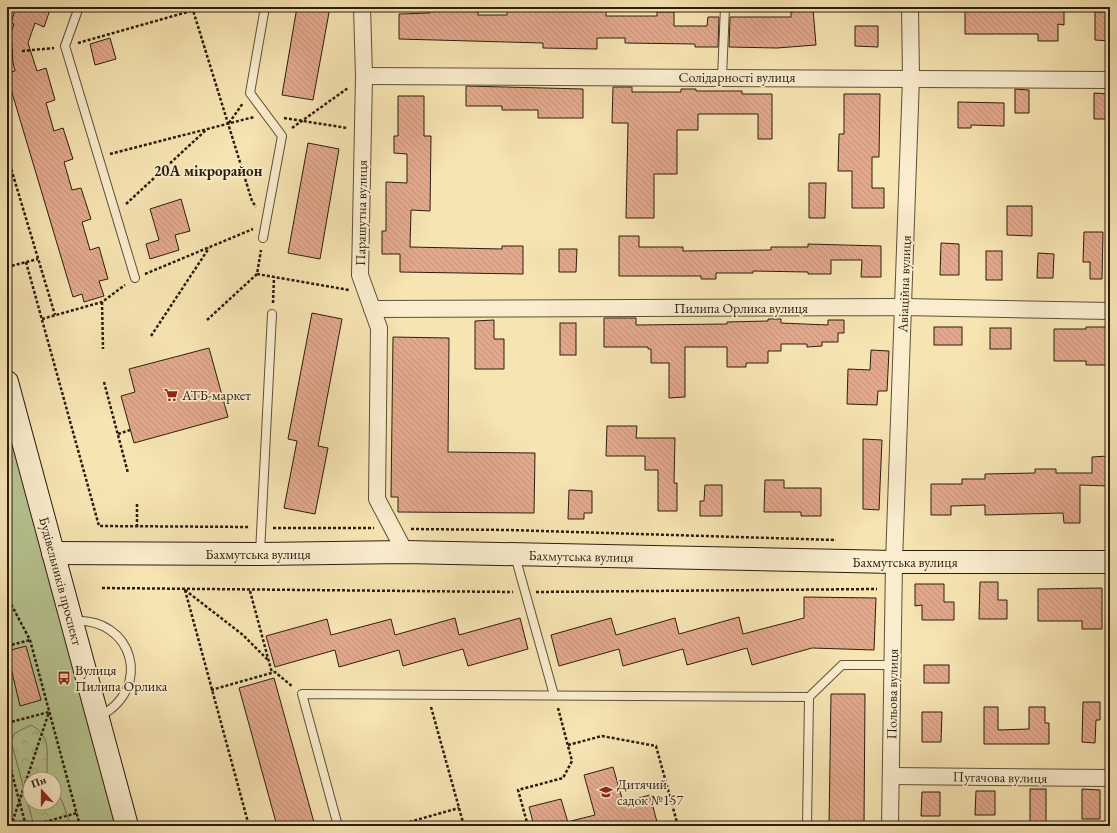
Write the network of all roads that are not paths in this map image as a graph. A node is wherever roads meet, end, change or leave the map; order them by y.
1 (79, 7) edge
2 (265, 7) edge
3 (362, 7) edge
4 (725, 7) edge
5 (910, 7) edge
6 (364, 76) junction
7 (722, 77) junction
8 (911, 78) junction
9 (1110, 80) edge
10 (264, 238) road end
11 (135, 278) road end
12 (903, 307) junction
13 (372, 309) junction
14 (1110, 311) edge
15 (272, 314) road end
16 (7, 382) edge
17 (13, 430) edge
18 (405, 552) junction
19 (53, 553) junction
20 (260, 554) junction
21 (514, 555) junction
22 (894, 562) junction
23 (1110, 562) edge
24 (72, 621) junction
25 (892, 665) junction
26 (554, 695) junction
27 (809, 697) junction
28 (98, 718) junction
29 (890, 776) junction
30 (1110, 778) edge
31 (127, 826) edge
32 (338, 826) edge
33 (807, 826) edge
34 (890, 826) edge

1 - 11 lane
2 - 10 lane
3 - 6 street, Парашутна вулиця
4 - 7 lane
5 - 8 street, Авіаційна вулиця
6 - 7 street, Солідарності вулиця
6 - 13 street, Парашутна вулиця
7 - 8 street, Солідарності вулиця
8 - 9 street, Солідарності вулиця
8 - 12 street, Авіаційна вулиця
12 - 13 street, Пилипа Орлика вулиця
12 - 14 street, Пилипа Орлика вулиця
12 - 22 street, Авіаційна вулиця
13 - 18 street, Парашутна вулиця
15 - 20 lane
16 - 17 street, Будівельників проспект
17 - 19 street, Будівельників проспект
18 - 20 street, Бахмутська вулиця
18 - 21 street, Бахмутська вулиця
19 - 20 street, Бахмутська вулиця
19 - 24 street, Будівельників проспект
21 - 22 street, Бахмутська вулиця
21 - 26 lane
22 - 23 street, Бахмутська вулиця
22 - 25 street, Польова вулиця
24 - 28 street, Будівельників проспект
24 - 28 lane
25 - 27 lane
25 - 29 street, Польова вулиця
26 - 27 lane
26 - 32 lane
27 - 33 lane
28 - 31 street, Будівельників проспект
29 - 30 street, Пугачова вулиця
29 - 34 street, Польова вулиця

